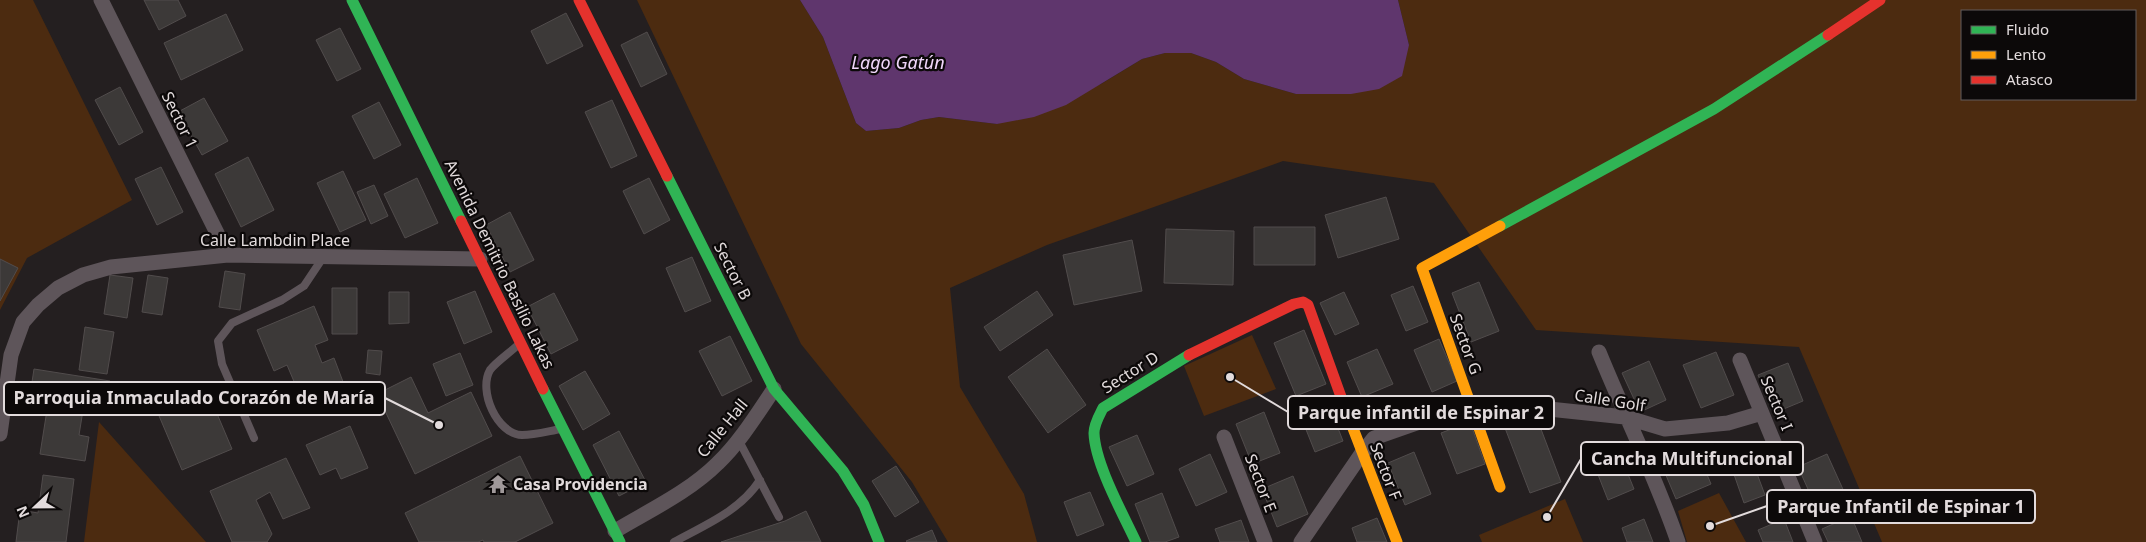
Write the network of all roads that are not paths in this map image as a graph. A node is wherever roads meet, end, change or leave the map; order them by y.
1 (102, 0) edge
2 (352, 0) edge
3 (579, 0) edge
4 (1880, 0) edge
5 (228, 255) junction
6 (324, 256) junction
7 (480, 259) junction
8 (1303, 302) joint
9 (521, 342) junction
10 (1599, 352) dead end
11 (1740, 360) dead end
12 (774, 390) junction
13 (1470, 404) junction
14 (1762, 414) junction
15 (1625, 417) junction
16 (563, 428) junction
17 (0, 434) edge
18 (1224, 437) dead end
19 (254, 438) dead end
20 (738, 439) junction
21 (1362, 453) junction
22 (760, 480) junction
23 (1500, 487) dead end
24 (778, 517) dead end
25 (618, 536) edge
26 (674, 542) edge
27 (879, 542) edge
28 (1136, 542) edge
29 (1265, 542) edge
30 (1302, 542) edge
31 (1397, 542) edge
32 (1678, 542) edge
33 (1815, 542) edge

1 - 5 street, Sector 1
2 - 7 street, Avenida Demitrio Basilio Lakas
3 - 12 street, Sector B
4 - 13 street, Sector G
5 - 6 street, Calle Lambdin Place
5 - 17 street, Calle Lambdin Place
6 - 7 street, Calle Lambdin Place
6 - 19 lane
7 - 9 street, Avenida Demitrio Basilio Lakas
8 - 21 street, Sector F
8 - 28 street, Sector D
9 - 16 street, Avenida Demitrio Basilio Lakas
9 - 16 lane
10 - 15 street, Calle Golf
11 - 14 street, Sector I
12 - 20 street, Calle Hall
12 - 27 street, Sector B
13 - 15 street, Calle Golf
13 - 21 street, Calle Golf
13 - 23 street, Sector G
14 - 15 street, Calle Golf
14 - 33 street, Sector I
15 - 32 street, Calle Golf
16 - 25 street, Avenida Demitrio Basilio Lakas
18 - 29 street, Sector E
20 - 22 lane
20 - 25 street, Calle Hall
21 - 30 street, Calle Golf
21 - 31 street, Sector F
22 - 24 lane
22 - 26 lane

